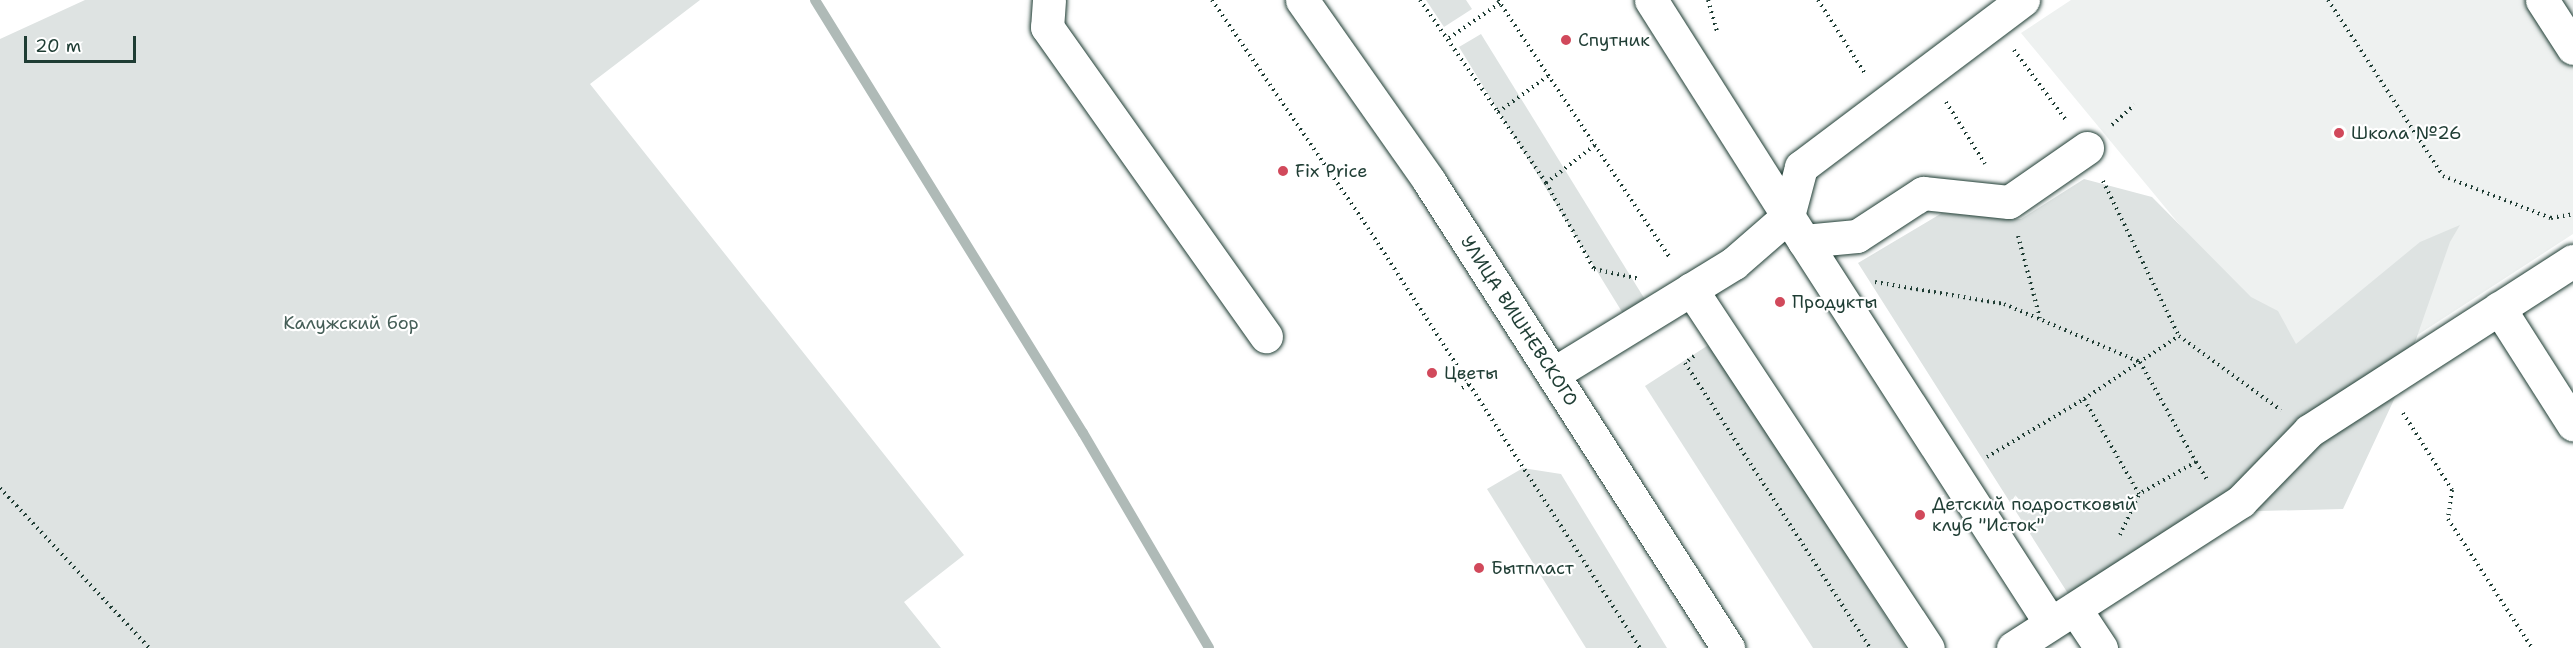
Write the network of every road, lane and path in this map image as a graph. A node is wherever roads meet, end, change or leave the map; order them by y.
1 (1049, 0) edge
2 (1212, 0) edge
3 (1302, 0) edge
4 (1420, 0) edge
5 (1651, 0) edge
6 (1818, 0) edge
7 (2023, 0) edge
8 (2328, 0) edge
9 (2542, 0) edge
10 (1499, 2) edge
11 (1985, 10) edge
12 (1448, 38) junction
13 (2573, 48) edge
14 (1548, 76) junction
15 (1884, 104) junction
16 (1498, 112) junction
17 (1595, 145) junction
18 (2087, 148) junction
19 (1546, 183) junction
20 (2573, 214) edge
21 (1796, 229) junction
22 (2573, 261) edge
23 (1872, 282) dead end
24 (1691, 289) junction
25 (2499, 308) junction
26 (1721, 335) junction
27 (1266, 336) dead end
28 (2180, 336) junction
29 (2140, 362) junction
30 (1553, 374) junction
31 (2383, 382) junction
32 (1470, 384) junction
33 (1462, 388) dead end
34 (2084, 399) junction
35 (2573, 424) edge
36 (2308, 431) junction
37 (1956, 476) junction
38 (0, 488) edge
39 (2139, 494) junction
40 (2116, 543) dead end
41 (2063, 616) junction
42 (149, 648) edge
43 (1640, 648) edge
44 (1728, 648) edge
45 (1870, 648) edge
46 (1928, 648) edge
47 (2013, 648) edge
48 (2101, 648) edge
49 (2532, 648) edge

1 - 27 street
2 - 32 path
3 - 30 street, УЛИЦА ВИШНЕВСКОГО
4 - 12 path
5 - 21 street
6 - 15 path
7 - 11 street
8 - 20 path
9 - 13 street
10 - 12 path
10 - 14 path
11 - 15 street
11 - 18 path
12 - 16 path
14 - 16 path
14 - 17 path
15 - 21 street
16 - 19 path
17 - 19 path
17 - 24 path
18 - 21 street
18 - 28 path
19 - 24 path
21 - 24 street
21 - 37 street
22 - 25 street
23 - 29 path
24 - 26 street
24 - 30 street
25 - 31 street
25 - 35 street
26 - 45 path
26 - 46 street
28 - 29 path
28 - 36 path
29 - 34 path
29 - 39 path
30 - 44 street, УЛИЦА ВИШНЕВСКОГО
31 - 36 street
31 - 49 path
32 - 33 path
32 - 43 path
34 - 37 path
34 - 39 path
36 - 41 street
37 - 41 street
38 - 42 path
39 - 40 path
41 - 47 street
41 - 48 street

